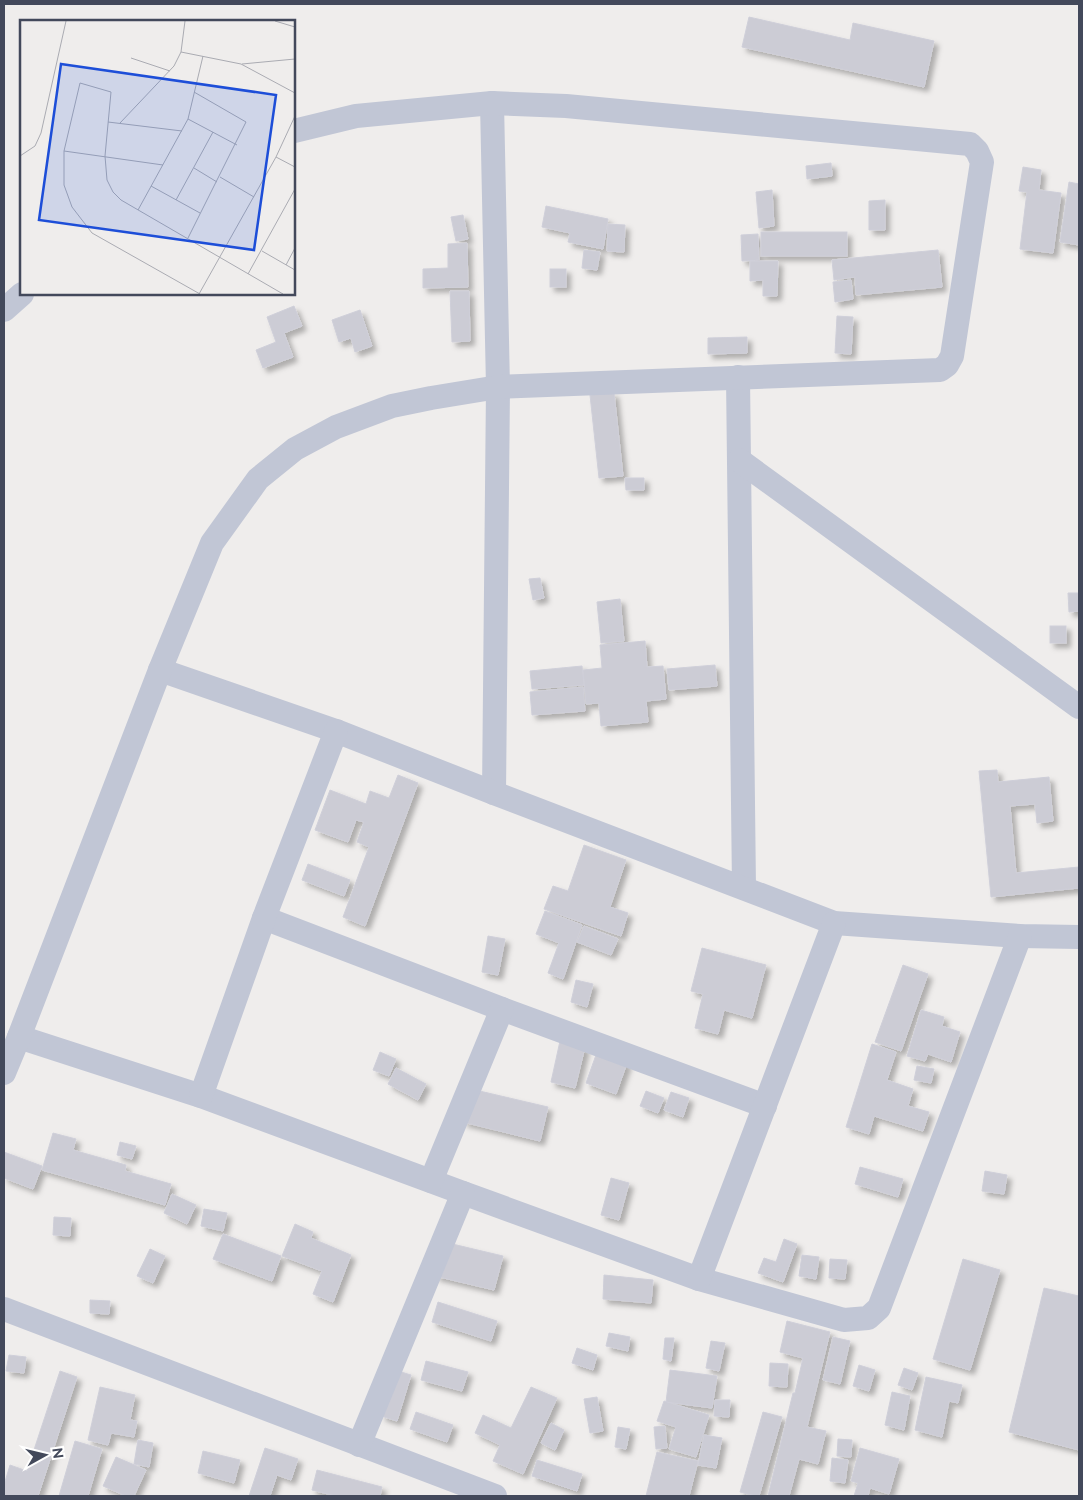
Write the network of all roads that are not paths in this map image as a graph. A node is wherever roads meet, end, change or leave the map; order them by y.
1 (492, 103) junction
2 (295, 131) edge
3 (21, 295) edge
4 (4, 310) edge
5 (738, 377) junction
6 (498, 387) junction
7 (740, 460) junction
8 (160, 670) junction
9 (1079, 707) edge
10 (336, 731) junction
11 (494, 794) junction
12 (744, 888) junction
13 (264, 918) junction
14 (834, 923) junction
15 (1020, 936) junction
16 (1079, 937) edge
17 (502, 1009) junction
18 (19, 1037) junction
19 (4, 1073) edge
20 (201, 1096) junction
21 (765, 1106) junction
22 (431, 1181) junction
23 (463, 1193) junction
24 (699, 1279) junction
25 (4, 1309) edge
26 (359, 1445) junction
27 (494, 1496) edge

1 - 2 street
1 - 5 street
1 - 6 street
3 - 4 street
5 - 6 street
5 - 7 street
6 - 8 street
6 - 11 street
7 - 9 street
7 - 12 street
8 - 10 street
8 - 18 street
10 - 11 street
10 - 13 street
11 - 12 street
12 - 14 street
13 - 17 street
13 - 20 street
14 - 15 street
14 - 21 street
15 - 16 street
15 - 24 street
17 - 21 street
17 - 22 street
18 - 19 street
18 - 20 street
20 - 22 street
21 - 24 street
22 - 23 street
23 - 24 street
23 - 26 street
25 - 26 street
26 - 27 street

